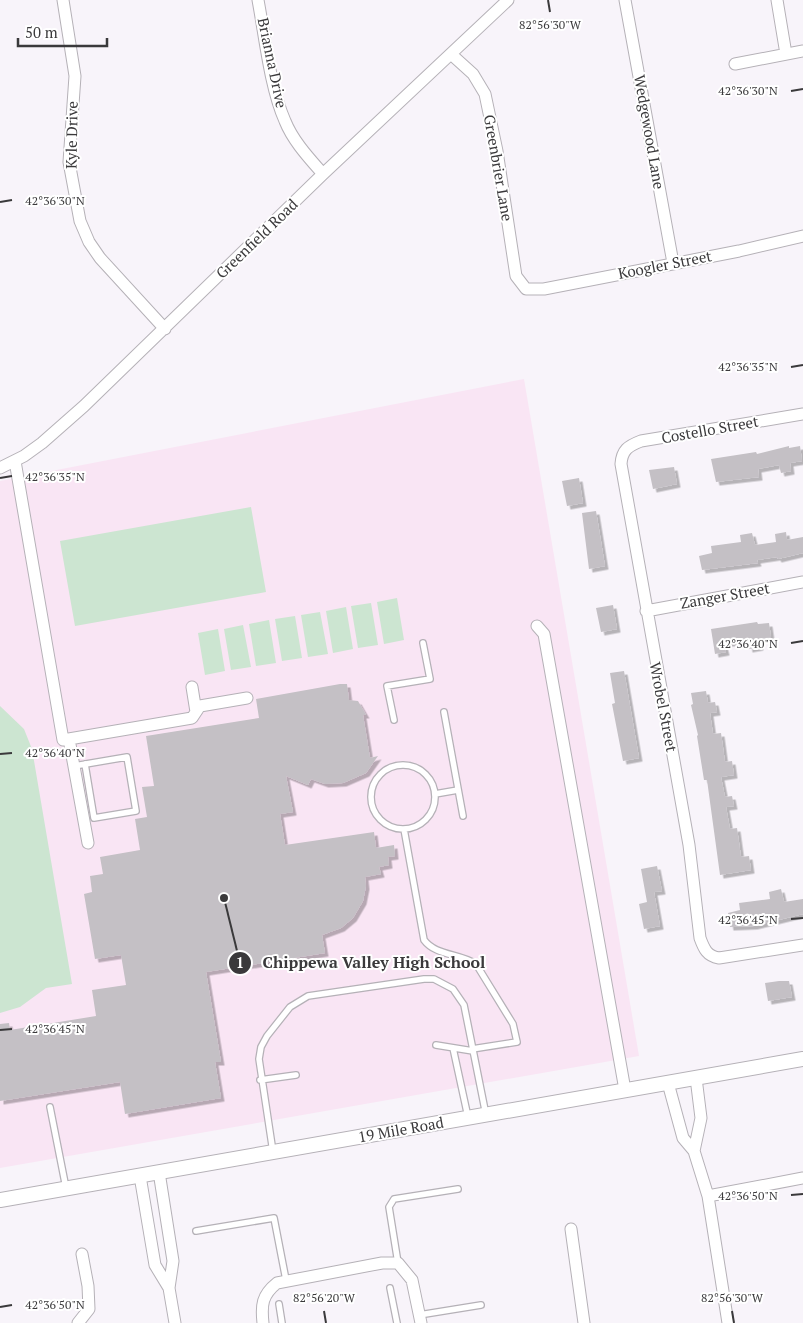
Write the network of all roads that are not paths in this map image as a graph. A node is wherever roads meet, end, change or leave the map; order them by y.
1 (63, 0) edge
2 (258, 0) edge
3 (508, 0) edge
4 (625, 0) edge
5 (777, 0) edge
6 (803, 51) edge
7 (452, 54) junction
8 (786, 54) junction
9 (735, 64) dead end
10 (323, 174) junction
11 (803, 236) edge
12 (673, 263) junction
13 (526, 289) joint
14 (165, 329) junction
15 (803, 414) edge
16 (621, 454) joint
17 (15, 461) junction
18 (0, 468) edge
19 (803, 582) edge
20 (646, 611) junction
21 (537, 626) dead end
22 (423, 643) dead end
23 (192, 687) dead end
24 (247, 698) dead end
25 (196, 712) junction
26 (444, 712) dead end
27 (394, 720) dead end
28 (69, 739) junction
29 (80, 765) junction
30 (458, 790) junction
31 (435, 794) junction
32 (462, 816) dead end
33 (89, 819) junction
34 (404, 830) junction
35 (88, 843) dead end
36 (803, 944) edge
37 (436, 1045) dead end
38 (453, 1048) junction
39 (473, 1050) junction
40 (803, 1060) edge
41 (296, 1074) dead end
42 (696, 1078) junction
43 (260, 1080) junction
44 (668, 1083) junction
45 (625, 1090) junction
46 (50, 1107) dead end
47 (486, 1115) junction
48 (468, 1118) junction
49 (694, 1151) junction
50 (273, 1152) junction
51 (160, 1172) junction
52 (140, 1176) junction
53 (803, 1178) edge
54 (66, 1188) junction
55 (458, 1189) dead end
56 (708, 1196) junction
57 (0, 1200) edge
58 (571, 1229) dead end
59 (196, 1231) dead end
60 (82, 1254) dead end
61 (398, 1263) junction
62 (286, 1280) junction
63 (169, 1288) junction
64 (390, 1288) dead end
65 (279, 1304) dead end
66 (481, 1305) dead end
67 (420, 1319) edge
68 (78, 1323) edge
69 (175, 1323) edge
70 (263, 1323) edge
71 (282, 1323) edge
72 (397, 1323) edge
73 (584, 1323) edge
74 (728, 1323) edge

1 - 14 street, Kyle Drive
2 - 10 street, Brianna Drive
3 - 7 street, Greenfield Road
4 - 12 street, Wedgewood Lane
5 - 8 street
6 - 8 street
7 - 10 street, Greenfield Road
7 - 13 street, Greenbrier Lane
8 - 9 street
10 - 14 street, Greenfield Road
11 - 12 street, Koogler Street
12 - 13 street, Koogler Street
14 - 17 street, Greenfield Road
15 - 16 street, Costello Street
16 - 20 street, Wrobel Street
17 - 18 street, Greenfield Road
17 - 28 street
19 - 20 street, Zanger Street
20 - 36 street, Wrobel Street
21 - 45 street
22 - 27 lane
23 - 25 street
24 - 25 street
25 - 28 street
26 - 30 lane
28 - 29 street
29 - 33 street
29 - 33 lane
30 - 31 lane
30 - 32 lane
31 - 34 lane
31 - 34 lane
33 - 35 street
34 - 39 lane
37 - 38 lane
38 - 39 lane
38 - 48 lane
39 - 43 lane
39 - 47 lane
40 - 42 street, 19 Mile Road
41 - 43 lane
42 - 44 street, 19 Mile Road
42 - 49 street
43 - 50 lane
44 - 45 street, 19 Mile Road
44 - 49 street
45 - 47 street, 19 Mile Road
46 - 54 lane
47 - 48 street, 19 Mile Road
48 - 50 street, 19 Mile Road
49 - 56 street
50 - 51 street, 19 Mile Road
51 - 52 street, 19 Mile Road
51 - 63 street
52 - 54 street, 19 Mile Road
52 - 63 street
53 - 56 street
54 - 57 street, 19 Mile Road
55 - 61 lane
56 - 74 street
58 - 73 street
59 - 62 lane
60 - 68 street
61 - 62 street
61 - 67 street
62 - 70 street
63 - 69 street
64 - 72 lane
65 - 71 lane
66 - 67 lane

